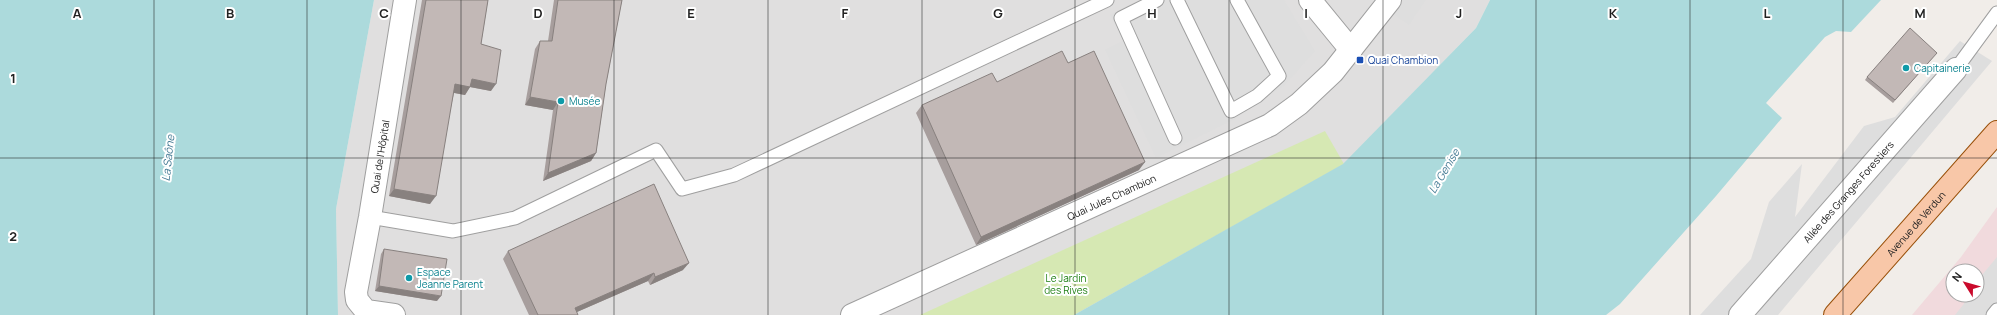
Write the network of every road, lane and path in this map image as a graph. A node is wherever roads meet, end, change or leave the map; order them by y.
1 (405, 0) edge
2 (1107, 0) edge
3 (1157, 0) edge
4 (1177, 0) edge
5 (1237, 0) edge
6 (1310, 0) edge
7 (1390, 0) edge
8 (1997, 13) edge
9 (1351, 50) junction
10 (1956, 68) joint
11 (1997, 132) edge
12 (1176, 138) dead end
13 (370, 217) junction
14 (1997, 310) edge
15 (394, 315) edge
16 (852, 315) edge
17 (1740, 315) edge
18 (1835, 315) edge
19 (1993, 315) edge

1 - 13 street, Quai de l'Hôpital
2 - 13 lane
3 - 12 lane
4 - 5 lane
6 - 9 street
7 - 9 street, Quai Jules Chambion
8 - 10 lane
9 - 16 street, Quai Jules Chambion
10 - 17 street, Allée des Granges Forestiers
11 - 18 main road, Avenue de Verdun
13 - 15 street, Quai de l'Hôpital
14 - 19 lane

